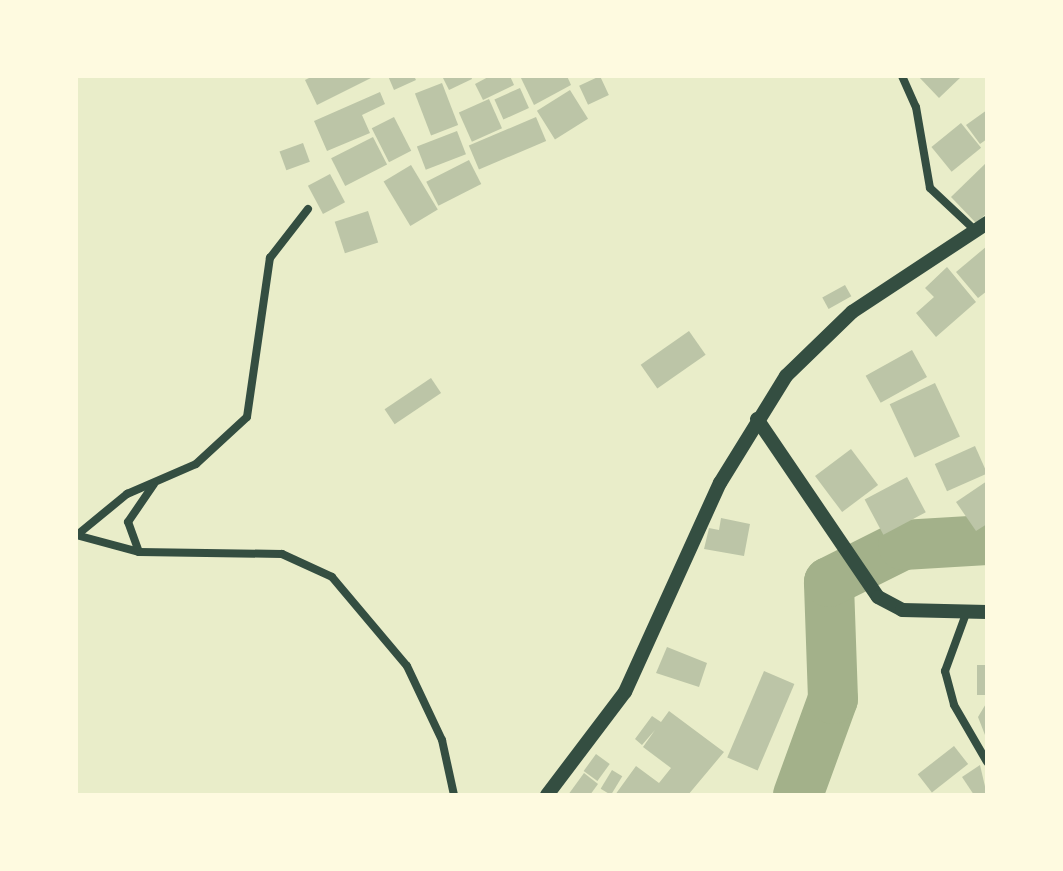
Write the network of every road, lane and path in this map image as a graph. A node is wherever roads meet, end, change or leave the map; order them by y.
1 (902, 76) edge
2 (308, 209) dead end
3 (982, 227) edge
4 (757, 419) junction
5 (157, 481) junction
6 (76, 535) edge
7 (139, 552) junction
8 (967, 611) junction
9 (987, 612) edge
10 (987, 762) edge
11 (454, 795) edge
12 (547, 795) edge

1 - 3 street
2 - 5 street
3 - 4 street
4 - 8 street
4 - 12 street
5 - 6 street
5 - 7 street
6 - 7 street
7 - 11 street
8 - 9 street
8 - 10 street

